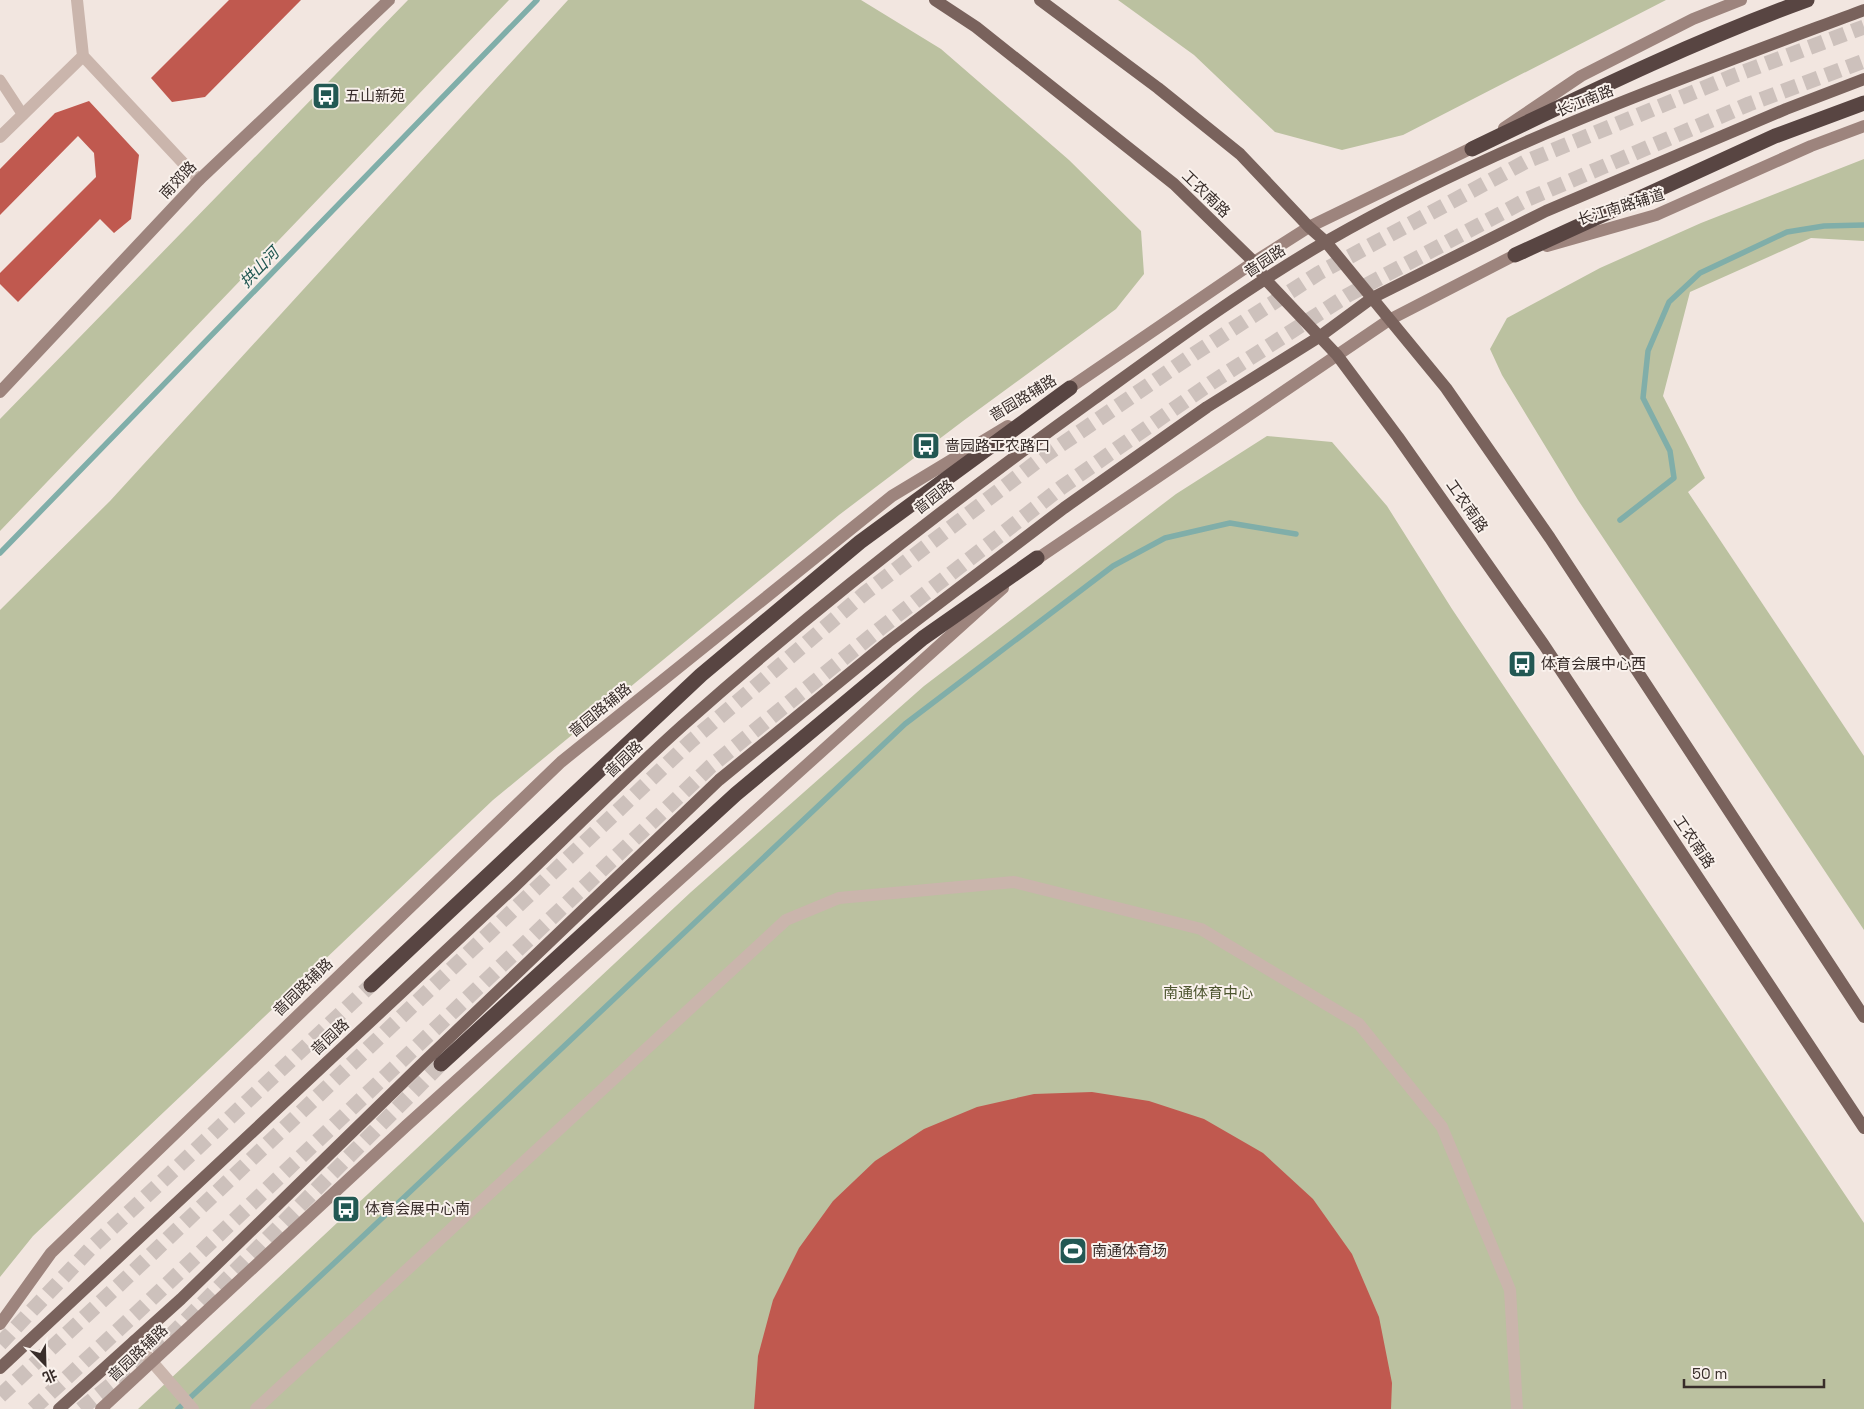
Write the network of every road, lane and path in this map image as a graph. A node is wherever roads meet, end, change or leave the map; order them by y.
1 (77, 0) edge
2 (389, 0) edge
3 (935, 0) edge
4 (1040, 0) edge
5 (1741, 0) edge
6 (1807, 0) edge
7 (1864, 10) edge
8 (83, 56) junction
9 (0, 80) edge
10 (1864, 80) edge
11 (1864, 103) edge
12 (23, 115) junction
13 (1864, 126) edge
14 (0, 137) edge
15 (1472, 149) junction
16 (199, 180) junction
17 (1309, 228) junction
18 (1326, 242) junction
19 (1515, 255) junction
20 (1254, 262) junction
21 (1266, 280) junction
22 (1372, 298) junction
23 (1389, 320) junction
24 (1318, 337) junction
25 (1337, 355) junction
26 (1070, 388) junction
27 (0, 392) edge
28 (1037, 558) junction
29 (371, 985) tunnel mouth
30 (1864, 1017) edge
31 (441, 1064) tunnel mouth
32 (1864, 1128) edge
33 (0, 1324) edge
34 (134, 1341) junction
35 (152, 1362) junction
36 (0, 1368) edge
37 (58, 1409) edge
38 (101, 1409) edge
39 (193, 1409) edge
40 (256, 1409) edge
41 (1517, 1409) edge

1 - 8 street
2 - 16 street, 南郊路
3 - 20 main road, 工农南路
4 - 17 main road
5 - 15 street
6 - 15 highway
7 - 18 main road, 长江南路
8 - 12 street
8 - 16 street
9 - 12 lane
10 - 22 main road
11 - 19 highway
12 - 14 street
13 - 19 street, 长江南路辅道
15 - 17 street
16 - 27 street, 南郊路
17 - 18 main road
17 - 20 street, 啬园路辅路
18 - 21 main road, 啬园路
18 - 22 main road
19 - 23 street, 长江南路辅道
20 - 21 main road, 工农南路
20 - 26 street, 啬园路辅路
21 - 24 main road, 工农南路
21 - 36 main road, 啬园路
22 - 23 main road
22 - 24 main road
23 - 25 street, 啬园路辅路
23 - 30 main road
24 - 25 main road, 工农南路
24 - 34 main road
25 - 28 street, 啬园路辅路
25 - 32 main road, 工农南路
26 - 29 highway
26 - 33 street, 啬园路辅路
28 - 31 highway
28 - 35 street, 啬园路辅路
34 - 35 street
34 - 37 main road
35 - 38 street, 啬园路辅路
35 - 39 street
40 - 41 street

